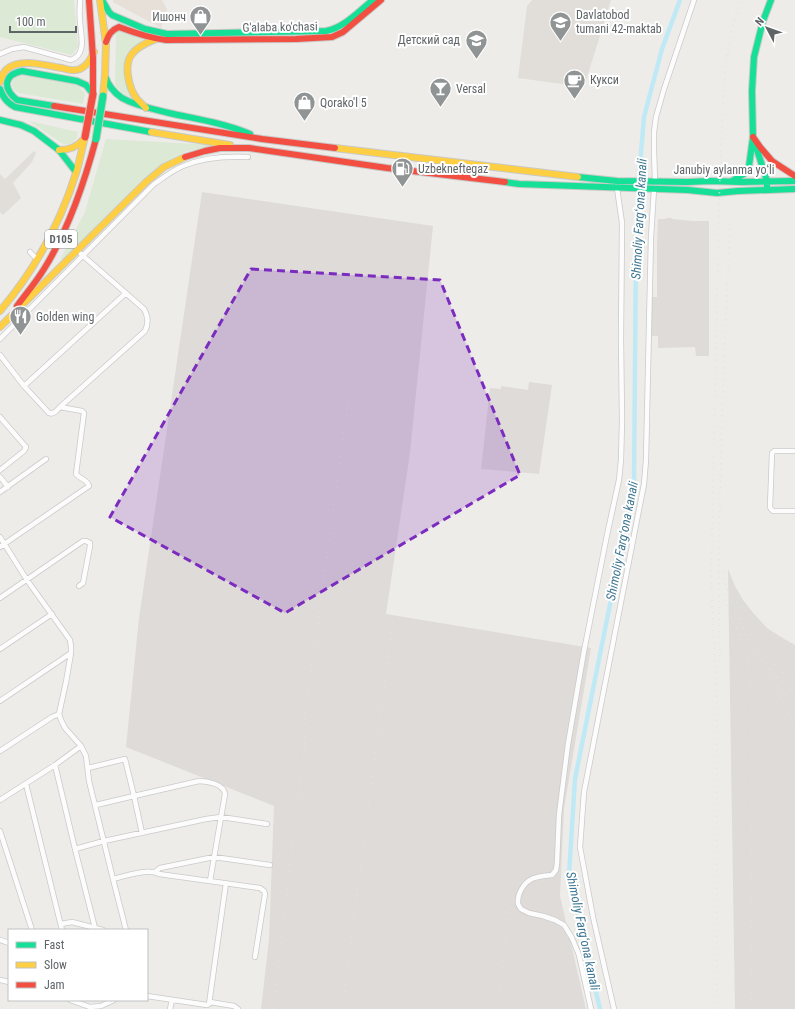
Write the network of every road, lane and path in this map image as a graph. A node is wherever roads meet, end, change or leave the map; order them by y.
1 (80, 0) edge
2 (89, 0) edge
3 (101, 0) edge
4 (372, 0) edge
5 (381, 0) edge
6 (694, 0) edge
7 (771, 0) edge
8 (121, 19) junction
9 (119, 27) junction
10 (280, 35) junction
11 (166, 37) junction
12 (156, 39) junction
13 (106, 44) junction
14 (94, 52) junction
15 (0, 54) edge
16 (105, 76) junction
17 (0, 82) edge
18 (0, 89) edge
19 (93, 94) junction
20 (147, 108) junction
21 (0, 116) edge
22 (3, 120) edge
23 (85, 137) junction
24 (753, 137) junction
25 (262, 139) junction
26 (248, 148) junction
27 (59, 150) junction
28 (248, 157) dead end
29 (76, 172) junction
30 (795, 176) edge
31 (654, 181) junction
32 (766, 181) junction
33 (795, 181) edge
34 (732, 182) junction
35 (619, 186) junction
36 (653, 189) junction
37 (795, 189) edge
38 (767, 190) junction
39 (30, 252) dead end
40 (80, 253) junction
41 (38, 259) junction
42 (126, 293) junction
43 (0, 311) edge
44 (0, 326) edge
45 (0, 339) edge
46 (0, 355) edge
47 (24, 386) junction
48 (60, 407) junction
49 (0, 417) edge
50 (795, 451) edge
51 (46, 459) dead end
52 (0, 470) edge
53 (0, 477) edge
54 (8, 487) junction
55 (0, 492) edge
56 (795, 511) edge
57 (0, 537) edge
58 (5, 544) junction
59 (0, 547) edge
60 (27, 580) junction
61 (80, 586) dead end
62 (0, 598) edge
63 (52, 614) junction
64 (0, 649) edge
65 (71, 653) junction
66 (0, 701) edge
67 (59, 714) junction
68 (81, 746) junction
69 (0, 751) edge
70 (55, 765) junction
71 (88, 768) junction
72 (26, 784) junction
73 (134, 796) junction
74 (0, 800) edge
75 (96, 805) junction
76 (221, 817) junction
77 (267, 824) dead end
78 (0, 831) edge
79 (142, 833) junction
80 (104, 841) junction
81 (75, 848) junction
82 (214, 857) junction
83 (270, 865) dead end
84 (155, 872) junction
85 (113, 879) junction
86 (210, 881) junction
87 (226, 883) junction
88 (61, 924) junction
89 (95, 928) junction
90 (32, 929) edge
91 (62, 929) edge
92 (99, 929) edge
93 (126, 929) edge
94 (255, 957) dead end
95 (148, 996) edge
96 (172, 1000) junction
97 (72, 1001) edge
98 (112, 1001) edge
99 (210, 1002) junction
100 (90, 1008) edge
101 (170, 1009) edge
102 (238, 1009) edge
103 (591, 1009) edge
104 (614, 1009) edge

1 - 15 street
2 - 14 main road, D105
3 - 8 main road
3 - 13 main road, D105
4 - 10 main road, G'alaba ko'chasi
5 - 10 main road, G'alaba ko'chasi
6 - 31 street
7 - 24 main road
8 - 9 main road
8 - 11 main road
9 - 12 main road
9 - 13 main road
10 - 11 main road, G'alaba ko'chasi
11 - 12 main road
12 - 20 main road
13 - 16 main road, D105
14 - 17 main road
14 - 19 main road, D105
16 - 20 main road
16 - 44 main road, D105, bridge
18 - 26 main road
19 - 23 main road, D105, bridge
19 - 25 main road
20 - 25 main road
21 - 22 street
22 - 27 main road
23 - 27 main road
23 - 29 main road, D105
24 - 30 main road
24 - 32 main road
24 - 34 main road
25 - 35 main road
26 - 35 main road
26 - 40 main road
27 - 29 main road
28 - 40 street
29 - 41 main road, D105
31 - 34 main road, Janubiy aylanma yoʻli
31 - 35 main road, Janubiy aylanma yoʻli
32 - 33 main road, Janubiy aylanma yoʻli
32 - 34 main road, Janubiy aylanma yoʻli
32 - 38 main road
35 - 36 main road, Janubiy aylanma yoʻli
35 - 103 street
36 - 38 main road, Janubiy aylanma yoʻli
36 - 104 street
37 - 38 main road, Janubiy aylanma yoʻli
39 - 41 street
40 - 42 street
40 - 44 main road
40 - 45 street
41 - 43 main road, D105
42 - 47 street
42 - 48 street
46 - 47 street
47 - 48 street
48 - 58 street
49 - 52 street
50 - 56 street
51 - 54 street
53 - 54 street
54 - 55 street
57 - 58 street
58 - 59 street
58 - 60 street
60 - 61 street
60 - 62 street
60 - 63 street
63 - 64 street
63 - 65 street
65 - 66 street
65 - 67 street
67 - 68 street
67 - 69 street
68 - 70 street
68 - 71 street
70 - 72 street
70 - 81 street
71 - 73 street
71 - 75 street
72 - 74 street
72 - 88 street
73 - 75 street
73 - 76 street
73 - 79 street
75 - 80 street
76 - 77 street
76 - 79 street
76 - 82 street
78 - 90 street
79 - 80 street
80 - 81 street
80 - 85 street
81 - 89 street
82 - 83 street
82 - 84 street
82 - 86 street
84 - 85 street
84 - 86 street
85 - 93 street
86 - 87 street
87 - 94 street
87 - 99 street
88 - 89 street
88 - 91 street
89 - 92 street
95 - 96 street
96 - 99 street
96 - 101 street
97 - 100 street
98 - 100 street
99 - 102 street

